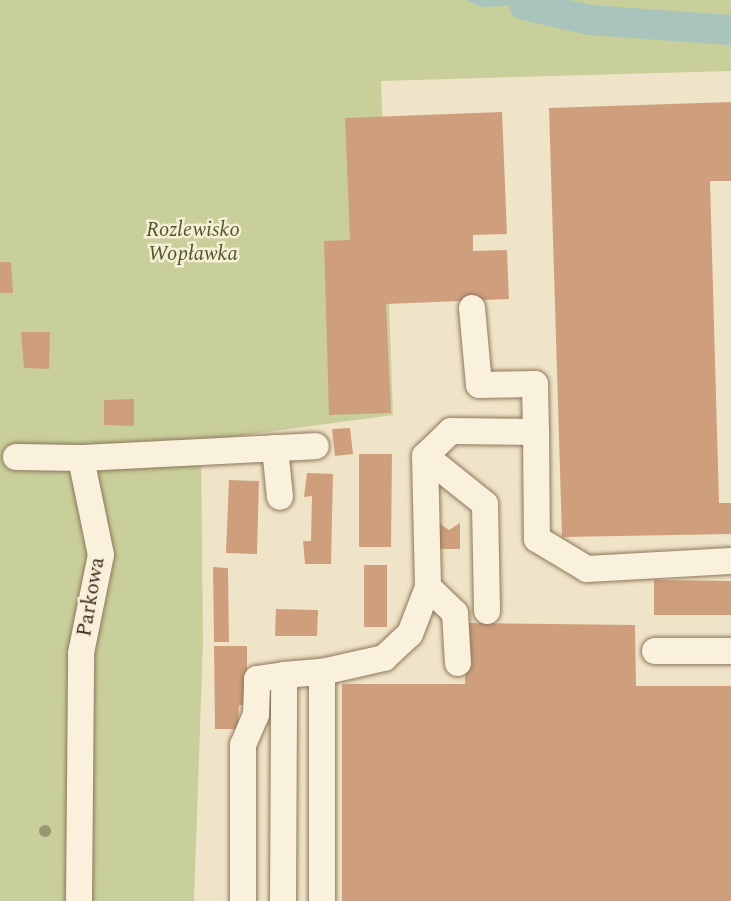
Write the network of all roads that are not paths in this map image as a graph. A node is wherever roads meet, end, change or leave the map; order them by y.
1 (472, 308) dead end
2 (536, 432) junction
3 (316, 446) dead end
4 (275, 448) junction
5 (425, 456) junction
6 (16, 457) dead end
7 (81, 458) junction
8 (280, 497) dead end
9 (731, 561) edge
10 (428, 587) junction
11 (487, 611) dead end
12 (655, 651) dead end
13 (731, 651) edge
14 (458, 663) dead end
15 (322, 672) junction
16 (284, 675) junction
17 (79, 901) edge
18 (243, 901) edge
19 (283, 901) edge
20 (322, 901) edge

1 - 2 street
2 - 5 street
2 - 9 street
3 - 4 street
4 - 7 street
4 - 8 street
5 - 10 street
5 - 11 street
6 - 7 street
7 - 17 street, Parkowa
10 - 14 street
10 - 15 street
12 - 13 street
15 - 16 street
15 - 20 street
16 - 18 street
16 - 19 street

